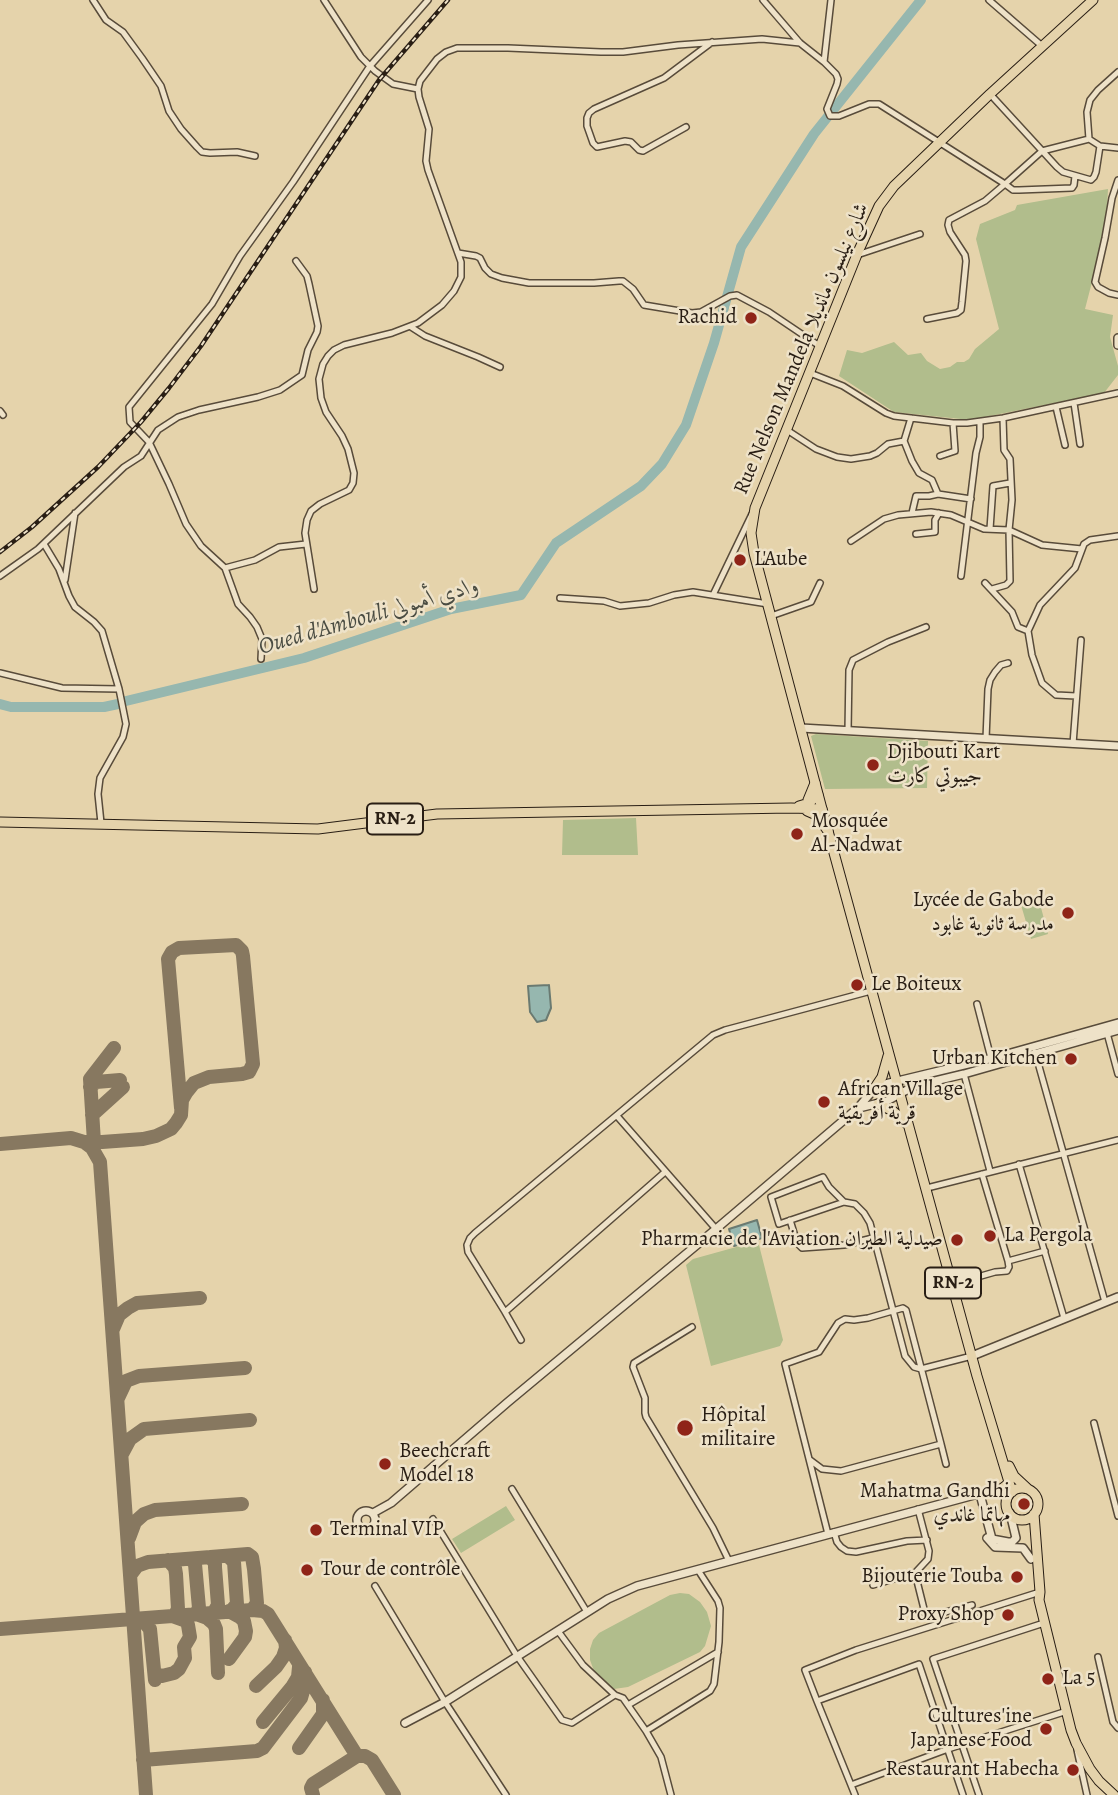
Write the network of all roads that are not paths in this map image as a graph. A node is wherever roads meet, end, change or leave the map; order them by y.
1 (93, 0) edge
2 (324, 0) edge
3 (428, 0) edge
4 (763, 0) edge
5 (831, 0) edge
6 (989, 0) edge
7 (1087, 2) edge
8 (712, 42) junction
9 (800, 43) junction
10 (1042, 46) junction
11 (824, 62) junction
12 (370, 66) junction
13 (1118, 72) edge
14 (418, 89) junction
15 (990, 94) junction
16 (686, 127) dead end
17 (1089, 139) junction
18 (941, 141) junction
19 (1100, 146) junction
20 (1118, 148) edge
21 (1042, 151) junction
22 (255, 156) dead end
23 (1075, 176) junction
24 (1118, 180) edge
25 (1005, 184) junction
26 (1116, 188) edge
27 (920, 233) dead end
28 (458, 253) junction
29 (857, 255) junction
30 (296, 261) dead end
31 (1118, 295) edge
32 (927, 319) dead end
33 (411, 327) junction
34 (1118, 338) edge
35 (1118, 345) edge
36 (821, 347) junction
37 (500, 367) dead end
38 (810, 373) junction
39 (302, 375) junction
40 (319, 379) junction
41 (1118, 393) edge
42 (1074, 403) junction
43 (1056, 407) junction
44 (911, 418) junction
45 (1003, 418) junction
46 (981, 422) junction
47 (953, 423) junction
48 (787, 430) junction
49 (904, 440) junction
50 (149, 442) junction
51 (1080, 444) dead end
52 (1065, 445) dead end
53 (940, 456) dead end
54 (1010, 482) junction
55 (938, 494) junction
56 (971, 499) junction
57 (755, 508) junction
58 (75, 512) junction
59 (912, 513) junction
60 (939, 513) junction
61 (967, 522) junction
62 (990, 529) junction
63 (1009, 530) junction
64 (916, 534) dead end
65 (1118, 536) edge
66 (851, 541) dead end
67 (44, 544) junction
68 (306, 544) junction
69 (1082, 549) junction
70 (225, 568) junction
71 (0, 576) edge
72 (961, 576) dead end
73 (65, 583) junction
74 (820, 583) dead end
75 (985, 583) dead end
76 (314, 589) dead end
77 (992, 589) junction
78 (713, 595) junction
79 (560, 598) dead end
80 (768, 604) junction
81 (771, 616) junction
82 (926, 627) dead end
83 (1028, 631) junction
84 (1081, 640) dead end
85 (261, 659) dead end
86 (1008, 663) dead end
87 (0, 673) edge
88 (119, 689) junction
89 (1076, 696) junction
90 (801, 729) junction
91 (848, 732) junction
92 (986, 739) junction
93 (1073, 744) junction
94 (1118, 746) edge
95 (815, 783) junction
96 (818, 795) junction
97 (797, 808) junction
98 (822, 809) junction
99 (0, 822) edge
100 (101, 823) junction
101 (828, 831) junction
102 (871, 991) junction
103 (976, 1004) dead end
104 (1118, 1023) edge
105 (1107, 1030) junction
106 (1118, 1030) edge
107 (1034, 1050) junction
108 (888, 1054) junction
109 (992, 1062) junction
110 (964, 1074) junction
111 (1118, 1074) edge
112 (896, 1082) junction
113 (874, 1089) junction
114 (900, 1093) junction
115 (878, 1104) junction
116 (858, 1108) junction
117 (617, 1116) junction
118 (909, 1126) junction
119 (1118, 1140) edge
120 (1063, 1154) junction
121 (1019, 1164) junction
122 (990, 1171) junction
123 (665, 1172) junction
124 (982, 1174) junction
125 (927, 1188) junction
126 (844, 1202) junction
127 (790, 1220) junction
128 (716, 1229) junction
129 (873, 1238) junction
130 (1045, 1251) junction
131 (1007, 1261) junction
132 (953, 1284) junction
133 (1118, 1297) edge
134 (1105, 1302) junction
135 (893, 1310) junction
136 (505, 1312) junction
137 (1064, 1318) junction
138 (692, 1327) dead end
139 (521, 1340) dead end
140 (972, 1356) junction
141 (921, 1368) junction
142 (1094, 1423) dead end
143 (997, 1440) junction
144 (941, 1444) junction
145 (810, 1460) junction
146 (946, 1464) dead end
147 (512, 1489) dead end
148 (1028, 1489) junction
149 (1000, 1490) joint
150 (1009, 1492) junction
151 (973, 1495) junction
152 (391, 1503) junction
153 (918, 1509) junction
154 (373, 1513) junction
155 (1010, 1513) junction
156 (1034, 1514) junction
157 (1118, 1516) edge
158 (433, 1518) dead end
159 (1021, 1520) junction
160 (374, 1524) junction
161 (831, 1533) junction
162 (927, 1541) junction
163 (1031, 1559) junction
164 (729, 1560) junction
165 (698, 1570) junction
166 (915, 1573) junction
167 (873, 1585) dead end
168 (375, 1586) dead end
169 (1038, 1595) junction
170 (972, 1605) dead end
171 (587, 1612) junction
172 (1044, 1623) junction
173 (558, 1631) junction
174 (718, 1652) junction
175 (517, 1656) junction
176 (1098, 1657) dead end
177 (933, 1659) junction
178 (919, 1664) junction
179 (615, 1695) junction
180 (817, 1701) junction
181 (445, 1702) junction
182 (628, 1704) junction
183 (1066, 1711) junction
184 (405, 1723) dead end
185 (1118, 1728) edge
186 (646, 1731) junction
187 (1076, 1744) junction
188 (963, 1745) junction
189 (948, 1749) junction
190 (851, 1785) junction
191 (506, 1795) edge
192 (671, 1795) edge
193 (855, 1795) edge
194 (963, 1795) edge
195 (979, 1795) edge
196 (1087, 1795) edge
197 (1114, 1795) edge

1 - 22 street
2 - 12 street
3 - 12 street
4 - 9 street
5 - 11 street
6 - 10 street
7 - 10 main road, Rue Nelson Mandela شارع نيلسون مانديلا
8 - 9 street
8 - 14 street
8 - 16 street
9 - 11 street
10 - 15 main road, Rue Nelson Mandela شارع نيلسون مانديلا
11 - 18 street
12 - 14 street
12 - 50 street
13 - 17 street
14 - 28 street
15 - 18 main road, Rue Nelson Mandela شارع نيلسون مانديلا
15 - 21 street
17 - 19 street
17 - 21 street
18 - 25 street
18 - 29 main road, Rue Nelson Mandela شارع نيلسون مانديلا
19 - 20 street
19 - 23 street
21 - 23 street
21 - 25 street
23 - 25 street
24 - 26 street
25 - 32 street
26 - 31 street
27 - 29 street
28 - 33 street
28 - 36 street
29 - 36 main road, Rue Nelson Mandela شارع نيلسون مانديلا
30 - 39 street
33 - 37 street
33 - 40 street
34 - 35 street
36 - 38 main road, Rue Nelson Mandela شارع نيلسون مانديلا
38 - 44 street
38 - 48 main road, Rue Nelson Mandela شارع نيلسون مانديلا
39 - 40 street
39 - 50 street
40 - 68 street
41 - 42 street
42 - 43 street
42 - 51 street
43 - 45 street
43 - 52 street
44 - 47 street
44 - 49 street
45 - 46 street
45 - 54 street
46 - 47 street
46 - 56 street
47 - 53 street
48 - 49 street
48 - 57 main road, Rue Nelson Mandela شارع نيلسون مانديلا
49 - 55 street
50 - 58 street
50 - 70 street
54 - 62 street
54 - 63 street
55 - 56 street
55 - 59 street
56 - 61 street
57 - 78 street
57 - 80 main road, Rue Nelson Mandela شارع نيلسون مانديلا
58 - 67 street
58 - 73 street
59 - 60 street
59 - 66 street
60 - 61 street
60 - 64 street
61 - 62 street
61 - 72 street
62 - 63 street
63 - 69 street
63 - 77 street
65 - 69 street
67 - 71 street
67 - 73 street
68 - 70 street
68 - 76 street
69 - 83 street
70 - 85 street
73 - 88 street
74 - 81 street
75 - 77 street
77 - 83 street
78 - 79 street
78 - 80 street
80 - 81 main road, Rue Nelson Mandela شارع نيلسون مانديلا
81 - 90 main road, Rue Nelson Mandela شارع نيلسون مانديلا
82 - 91 street
83 - 89 street
84 - 89 street
86 - 92 street
87 - 88 street
88 - 100 street
89 - 93 street
90 - 91 street
90 - 95 main road, Rue Nelson Mandela شارع نيلسون مانديلا
91 - 92 street
92 - 93 street
93 - 94 street
95 - 96 main road, Rue Nelson Mandela شارع نيلسون مانديلا
95 - 97 main road
96 - 97 main road
96 - 98 main road, Rue Nelson Mandela شارع نيلسون مانديلا
97 - 98 main road, RN-2
97 - 100 main road, RN-2
97 - 101 main road
98 - 101 main road, Rue Nelson Mandela شارع نيلسون مانديلا / RN-2
99 - 100 main road, RN-2
101 - 102 main road, Rue Nelson Mandela شارع نيلسون مانديلا / RN-2
102 - 108 main road, Rue Nelson Mandela شارع نيلسون مانديلا / RN-2
102 - 117 street
103 - 109 street
104 - 105 street
105 - 106 street
105 - 107 street
105 - 111 street
107 - 109 street
107 - 120 street
108 - 112 main road, Rue Nelson Mandela شارع نيلسون مانديلا / RN-2
108 - 113 main road
109 - 110 street
109 - 112 street
110 - 114 street
110 - 122 street
112 - 113 street
112 - 114 main road, Rue Nelson Mandela شارع نيلسون مانديلا / RN-2
113 - 116 street
114 - 115 street
114 - 118 main road, Rue Nelson Mandela شارع نيلسون مانديلا / RN-2
115 - 116 street
115 - 118 main road
116 - 128 street
117 - 123 street
117 - 136 street
118 - 125 main road, Rue Nelson Mandela شارع نيلسون مانديلا / RN-2
119 - 120 street
120 - 121 street
120 - 134 street
121 - 122 street
121 - 130 street
122 - 124 street
123 - 128 street
123 - 136 street
124 - 125 street
124 - 131 street
125 - 132 main road, Rue Nelson Mandela شارع نيلسون مانديلا / RN-2
126 - 127 street
126 - 127 street
126 - 129 street
127 - 129 street
128 - 152 street
129 - 135 street
130 - 131 street
130 - 137 street
131 - 132 street
132 - 140 main road, Rue Nelson Mandela شارع نيلسون مانديلا / RN-2
133 - 134 street
134 - 137 street
135 - 141 street
135 - 141 street
135 - 145 street
136 - 139 street
137 - 140 street
138 - 164 street
140 - 141 street
140 - 143 main road, Rue Nelson Mandela شارع نيلسون مانديلا / RN-2
141 - 144 street
142 - 157 street
143 - 148 main road, Rue Nelson Mandela شارع نيلسون مانديلا / RN-2
143 - 150 main road, Rue Nelson Mandela شارع نيلسون مانديلا / RN-2
144 - 145 street
144 - 146 street
145 - 161 street
147 - 171 street
148 - 150 main road
148 - 156 main road, RN-2
149 - 150 main road
149 - 151 street
150 - 155 main road, RN-2
151 - 153 street
151 - 155 street
151 - 163 street
152 - 154 street
152 - 160 street
153 - 161 street
153 - 162 street
154 - 160 street
154 - 160 street
155 - 159 main road
156 - 159 main road
156 - 169 main road, RN-2
158 - 175 street
159 - 163 main road, RN-2
161 - 162 street
161 - 164 street
162 - 166 street
163 - 169 main road, RN-2
164 - 165 street
165 - 171 street
165 - 174 street
166 - 167 street
166 - 170 street
168 - 181 street
169 - 172 main road, RN-2
169 - 180 street
171 - 173 street
172 - 177 street
172 - 183 main road, RN-2
173 - 175 street
173 - 179 street
174 - 182 street
174 - 186 street
175 - 179 street
175 - 181 street
176 - 185 street
177 - 178 street
177 - 188 street
178 - 180 street
178 - 189 street
179 - 182 street
180 - 190 street
181 - 184 street
181 - 191 street
182 - 186 street
183 - 187 main road, RN-2
183 - 188 street
186 - 192 street
187 - 196 street
187 - 197 main road, RN-2
188 - 189 street
188 - 195 street
189 - 190 street
189 - 194 street
190 - 193 street

